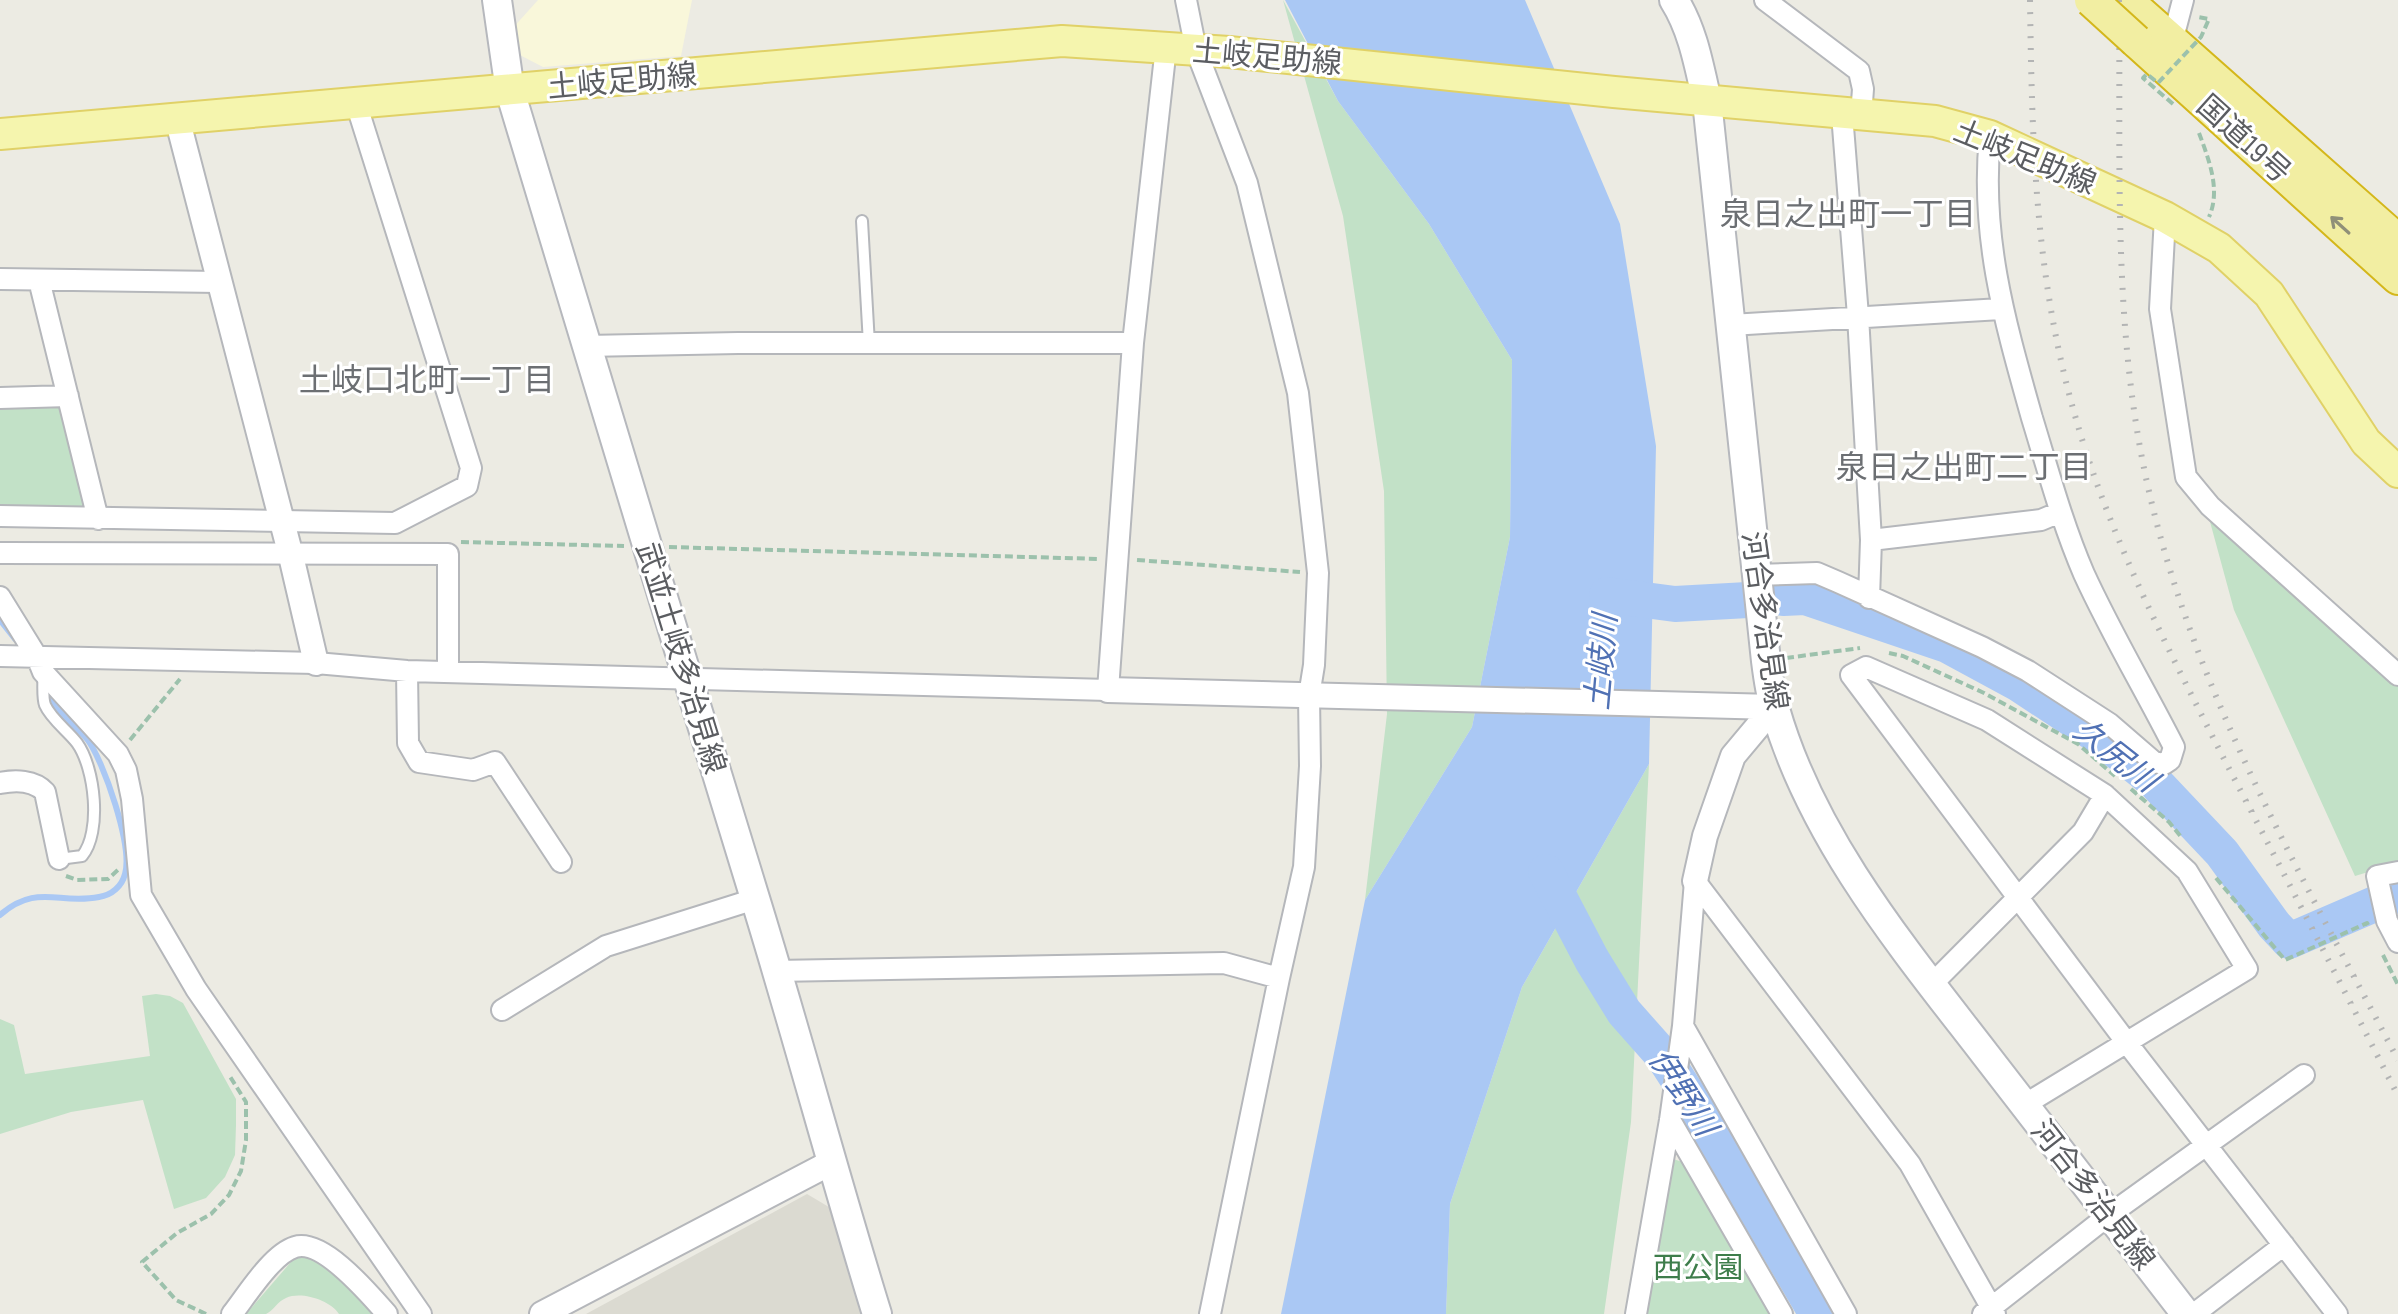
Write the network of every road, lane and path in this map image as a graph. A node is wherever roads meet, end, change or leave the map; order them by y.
1 (497, 0) edge
2 (1186, 0) edge
3 (1674, 0) edge
4 (1765, 0) edge
5 (2091, 0) edge
6 (2183, 0) edge
7 (2198, 17) dead end
8 (2134, 18) edge
9 (2172, 42) junction
10 (1166, 47) junction
11 (1196, 50) junction
12 (510, 91) junction
13 (1707, 101) junction
14 (356, 103) junction
15 (2173, 104) dead end
16 (1852, 115) junction
17 (177, 118) junction
18 (2194, 123) dead end
19 (1, 129) edge
20 (1990, 136) junction
21 (2165, 217) junction
22 (862, 221) dead end
23 (2206, 223) dead end
24 (2398, 241) edge
25 (2398, 278) edge
26 (0, 279) edge
27 (39, 280) junction
28 (219, 282) junction
29 (2001, 309) junction
30 (1858, 316) junction
31 (1731, 325) junction
32 (1133, 343) junction
33 (869, 344) junction
34 (586, 346) junction
35 (68, 396) junction
36 (0, 398) edge
37 (2398, 472) edge
38 (2060, 512) junction
39 (0, 516) edge
40 (98, 519) junction
41 (282, 520) junction
42 (1871, 540) junction
43 (0, 553) edge
44 (291, 556) junction
45 (1755, 575) junction
46 (0, 597) edge
47 (1869, 598) junction
48 (0, 656) edge
49 (195, 662) junction
50 (316, 663) junction
51 (40, 665) junction
52 (407, 671) junction
53 (448, 671) junction
54 (2398, 675) edge
55 (686, 679) junction
56 (1108, 690) junction
57 (1315, 696) junction
58 (1774, 707) junction
59 (118, 754) junction
60 (0, 783) edge
61 (2105, 795) junction
62 (59, 859) junction
63 (561, 862) dead end
64 (124, 868) dead end
65 (2398, 872) edge
66 (1695, 881) junction
67 (2017, 897) junction
68 (755, 899) junction
69 (2398, 942) edge
70 (775, 971) junction
71 (1279, 978) junction
72 (1932, 984) junction
73 (502, 1010) dead end
74 (1683, 1026) junction
75 (2127, 1043) junction
76 (222, 1062) dead end
77 (2304, 1075) dead end
78 (2024, 1105) junction
79 (1670, 1120) junction
80 (2207, 1145) junction
81 (830, 1163) junction
82 (2109, 1215) junction
83 (2284, 1245) junction
84 (1990, 1312) edge
85 (206, 1314) edge
86 (232, 1314) edge
87 (387, 1314) edge
88 (421, 1314) edge
89 (542, 1314) edge
90 (877, 1314) edge
91 (1210, 1314) edge
92 (1636, 1314) edge
93 (1782, 1314) edge
94 (1846, 1314) edge
95 (2186, 1314) edge
96 (2194, 1314) edge
97 (2337, 1314) edge

1 - 12 main road, 武並土岐多治見線
2 - 11 street
3 - 13 main road, 河合多治見線
4 - 16 street
5 - 8 highway, 国道19号, bridge
6 - 9 street
7 - 15 path, bridge
8 - 9 highway, 国道19号
25 -> 8 highway, 国道19号
9 - 24 highway, 国道19号
10 - 11 main road, 土岐足助線
10 - 12 main road, 土岐足助線
10 - 32 street
11 - 13 main road, 土岐足助線
11 - 57 street
12 - 14 main road, 土岐足助線
12 - 34 main road, 武並土岐多治見線
13 - 16 main road, 土岐足助線
13 - 31 main road, 河合多治見線
14 - 17 main road, 土岐足助線
14 - 41 street
16 - 20 main road, 土岐足助線
16 - 30 street
17 - 19 main road, 土岐足助線
17 - 28 street
18 - 23 path
20 - 21 main road, 土岐足助線
20 - 29 street
21 - 37 main road, 土岐足助線
21 - 54 street
22 - 33 lane
26 - 27 street
27 - 28 street
27 - 35 street
28 - 41 street
29 - 30 street
29 - 38 street
30 - 31 street
30 - 42 street
31 - 45 main road, 河合多治見線
32 - 33 street
32 - 56 street
33 - 34 street
34 - 55 main road, 武並土岐多治見線
35 - 36 street
35 - 40 street
38 - 42 street
38 - 47 street
39 - 40 street
40 - 41 street
41 - 44 street
42 - 47 street
43 - 44 street
44 - 50 street
44 - 53 street
45 - 47 street
45 - 58 main road, 河合多治見線
46 - 51 street
48 - 51 street
49 - 50 street
49 - 51 street
49 - 59 path
50 - 52 street
51 - 59 street
51 - 62 lane
52 - 53 street
52 - 63 street
53 - 55 street
55 - 56 street
55 - 68 main road, 武並土岐多治見線
56 - 57 street
57 - 58 street
57 - 71 street
58 - 66 street
58 - 72 main road, 河合多治見線
59 - 88 street
60 - 62 street
61 - 67 street
61 - 67 street
61 - 75 street
62 - 64 path
65 - 69 street
66 - 74 street
66 - 84 street
67 - 72 street
67 - 75 street
68 - 70 main road, 武並土岐多治見線
68 - 73 street
70 - 71 street
70 - 81 main road, 武並土岐多治見線
71 - 91 street
72 - 78 main road, 河合多治見線
74 - 79 street
74 - 94 street
75 - 78 street
75 - 80 street
76 - 85 path
77 - 80 street
78 - 82 main road, 河合多治見線
79 - 92 street
79 - 93 street
80 - 82 street
80 - 83 street
81 - 89 street
81 - 90 main road, 武並土岐多治見線
82 - 84 street
82 - 95 main road, 河合多治見線
83 - 96 street
83 - 97 street
86 - 87 street

